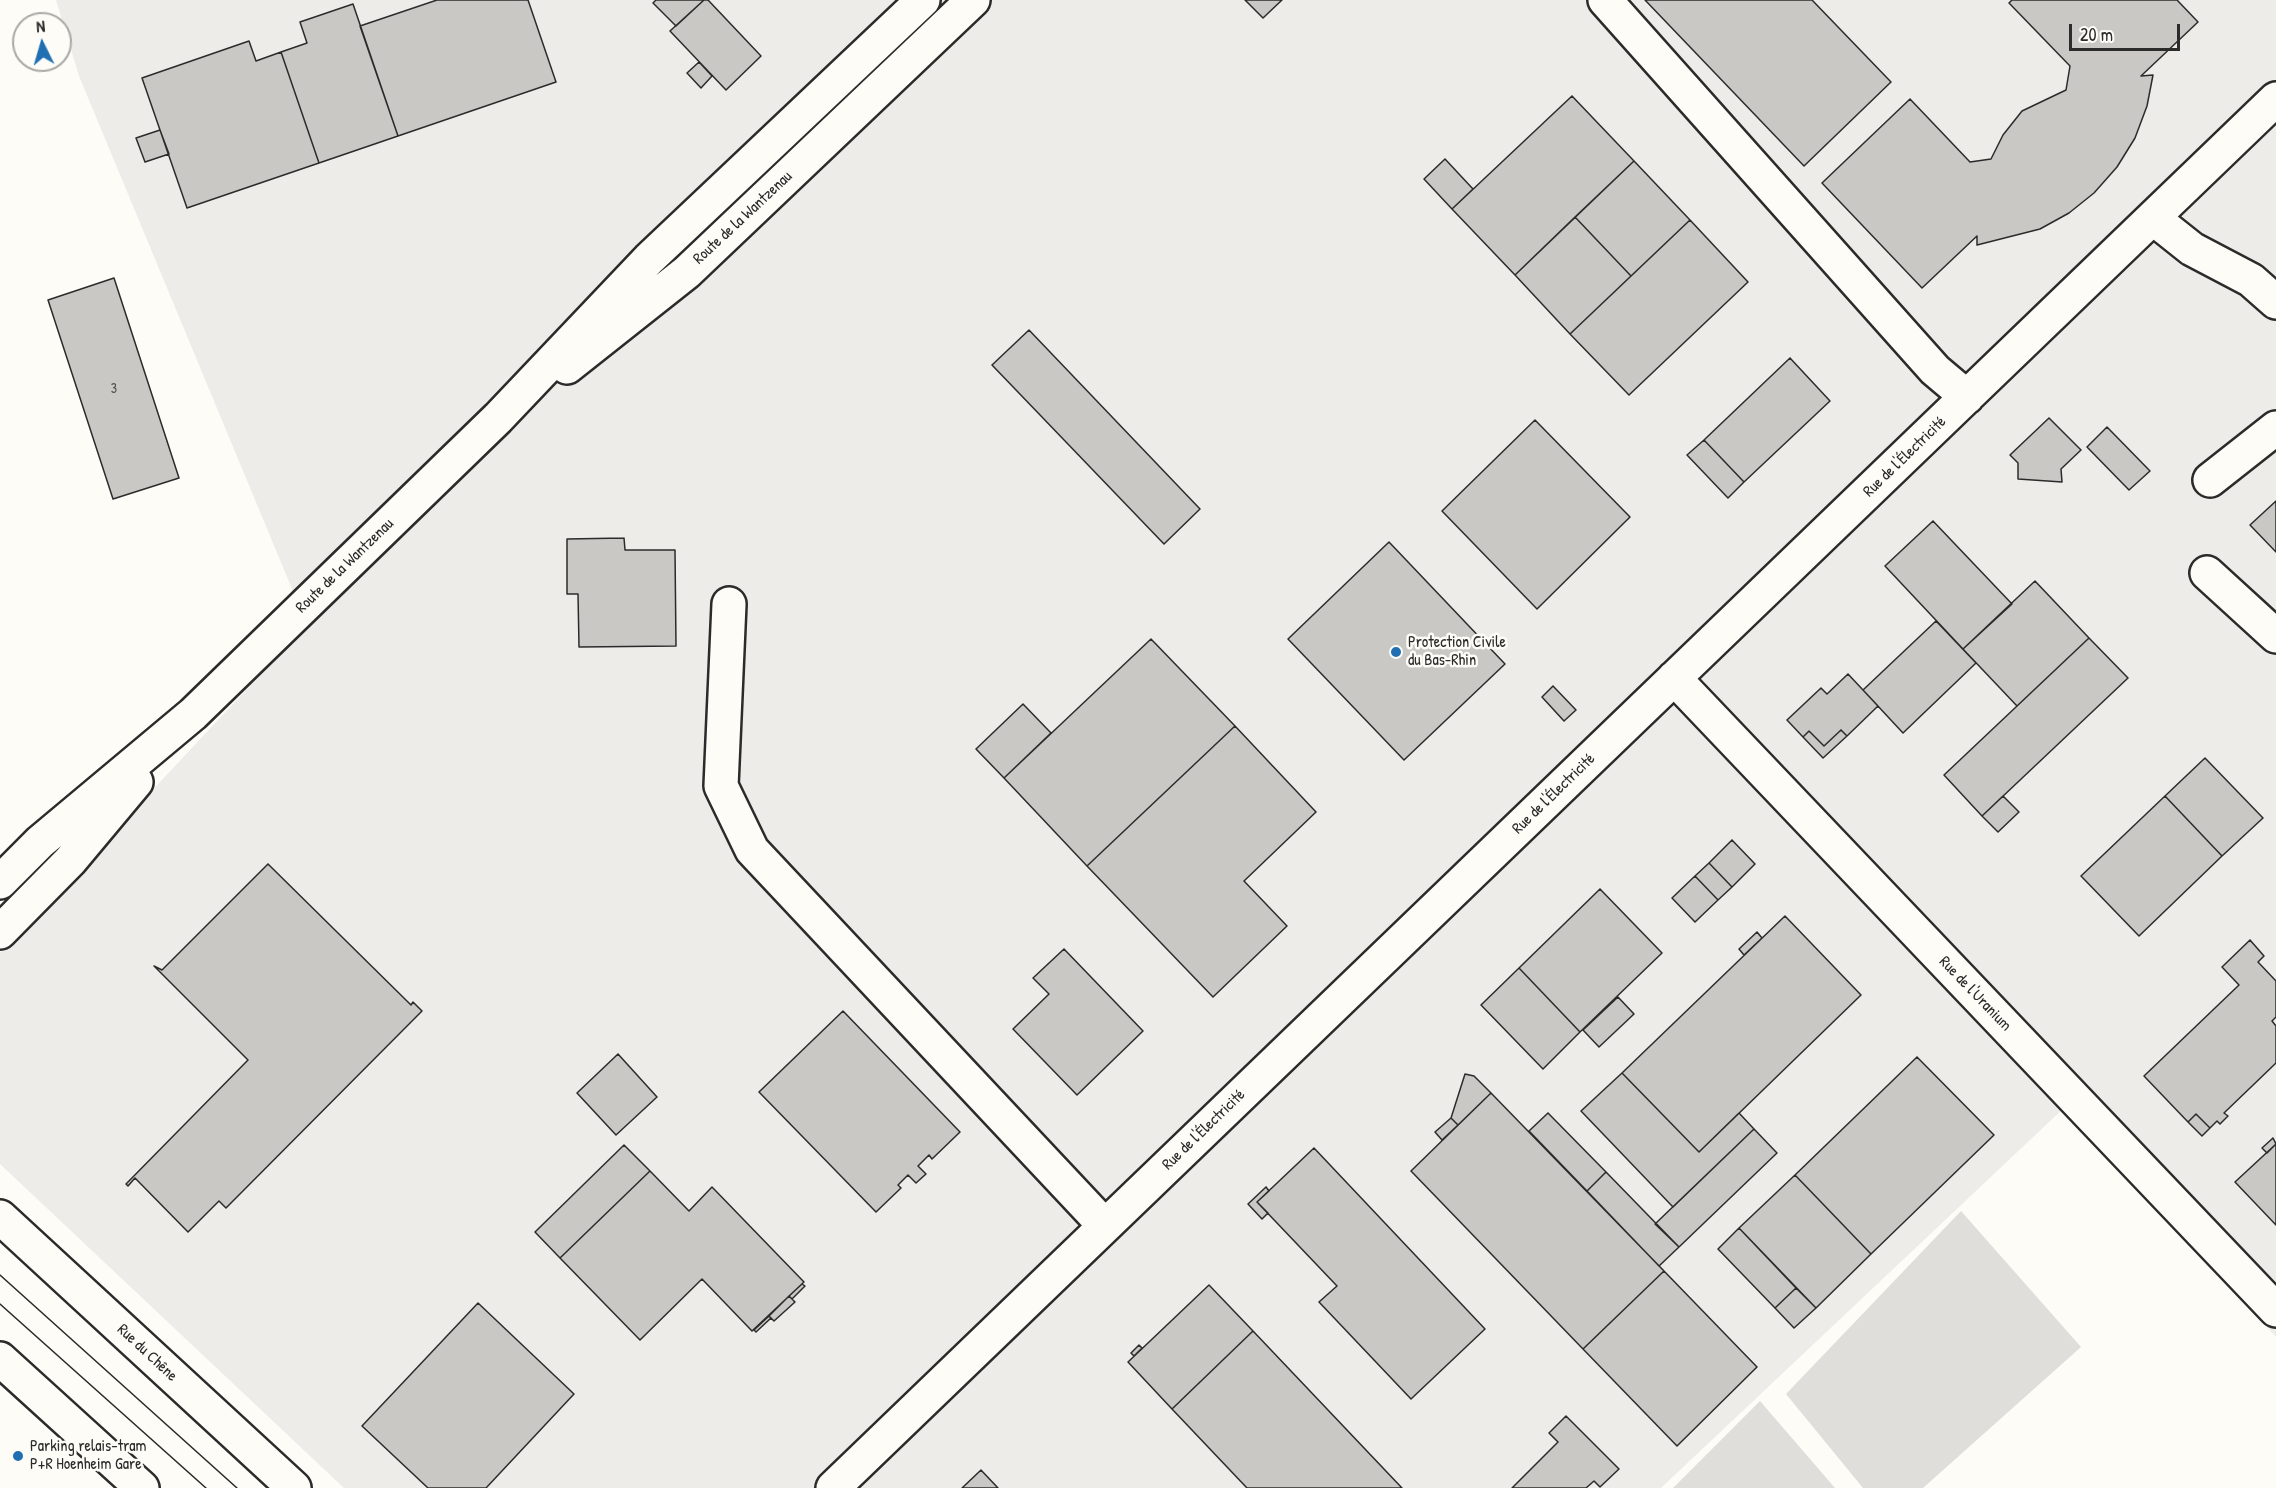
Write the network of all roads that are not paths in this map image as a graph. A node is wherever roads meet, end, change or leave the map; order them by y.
1 (923, 0) edge
2 (973, 0) edge
3 (1605, 0) edge
4 (2276, 99) edge
5 (2153, 218) junction
6 (2276, 303) edge
7 (1967, 398) junction
8 (498, 418) junction
9 (2276, 428) edge
10 (2210, 480) dead end
11 (2207, 573) dead end
12 (729, 604) dead end
13 (2276, 636) edge
14 (1674, 678) junction
15 (193, 714) junction
16 (0, 882) edge
17 (0, 932) edge
18 (0, 1217) edge
19 (1105, 1226) junction
20 (2276, 1310) edge
21 (0, 1359) edge
22 (142, 1488) edge
23 (294, 1488) edge
24 (833, 1488) edge

1 - 8 street, Route de la Wantzenau
2 - 8 street, Route de la Wantzenau
3 - 7 street
4 - 5 street, Rue de l'Électricité
5 - 6 street
5 - 7 street, Rue de l'Électricité
7 - 14 street, Rue de l'Électricité
8 - 15 street, Route de la Wantzenau
9 - 10 street
11 - 13 street
12 - 19 street
14 - 19 street, Rue de l'Électricité
14 - 20 street, Rue de l'Uranium
15 - 16 street, Route de la Wantzenau
15 - 17 street, Route de la Wantzenau
18 - 23 street, Rue du Chêne
19 - 24 street, Rue de l'Électricité
21 - 22 street

